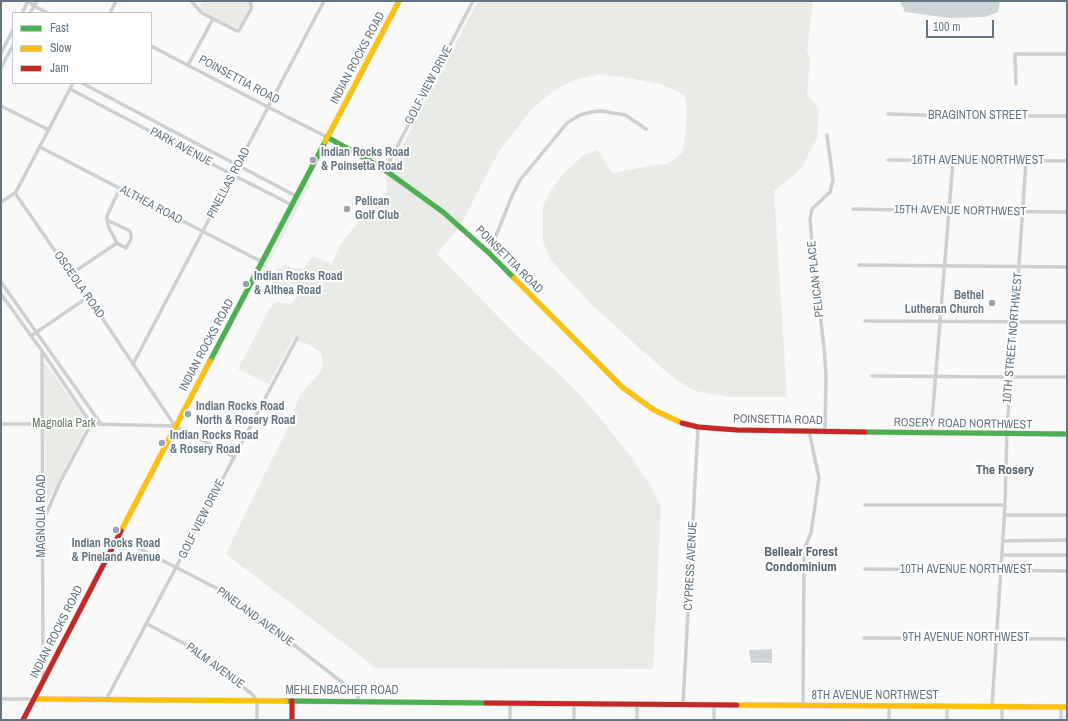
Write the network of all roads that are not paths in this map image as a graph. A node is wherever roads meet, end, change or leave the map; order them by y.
1 (28, 1) edge
2 (37, 1) edge
3 (116, 1) edge
4 (191, 1) edge
5 (250, 1) edge
6 (324, 1) edge
7 (399, 1) edge
8 (473, 1) edge
9 (34, 6) junction
10 (22, 12) edge
11 (31, 12) edge
12 (46, 12) edge
13 (110, 12) edge
14 (213, 19) junction
15 (12, 32) edge
16 (2, 47) edge
17 (12, 47) edge
18 (152, 47) edge
19 (10, 51) junction
20 (1, 53) edge
21 (1067, 54) edge
22 (188, 65) junction
23 (1, 68) edge
24 (72, 84) edge
25 (84, 84) edge
26 (1016, 84) dead end
27 (70, 89) junction
28 (1, 106) edge
29 (268, 107) junction
30 (888, 114) dead end
31 (1067, 116) edge
32 (646, 129) dead end
33 (49, 130) junction
34 (827, 135) dead end
35 (327, 137) junction
36 (40, 147) junction
37 (888, 160) dead end
38 (953, 161) junction
39 (1026, 161) junction
40 (1067, 161) edge
41 (238, 165) junction
42 (385, 170) junction
43 (233, 175) junction
44 (120, 188) junction
45 (15, 193) junction
46 (296, 196) junction
47 (1, 202) edge
48 (292, 205) junction
49 (853, 209) dead end
50 (949, 211) junction
51 (1024, 212) junction
52 (1067, 212) edge
53 (107, 220) junction
54 (203, 232) junction
55 (117, 243) junction
56 (489, 253) junction
57 (262, 262) junction
58 (859, 265) dead end
59 (944, 266) junction
60 (1019, 267) junction
61 (1067, 267) edge
62 (71, 274) junction
63 (1, 282) edge
64 (1, 294) edge
65 (88, 297) junction
66 (865, 321) dead end
67 (940, 321) junction
68 (1016, 321) junction
69 (1067, 322) edge
70 (37, 333) junction
71 (31, 336) junction
72 (297, 338) dead end
73 (42, 351) junction
74 (133, 364) junction
75 (872, 376) dead end
76 (935, 376) junction
77 (1010, 377) junction
78 (1067, 377) edge
79 (1, 424) edge
80 (42, 424) junction
81 (91, 424) junction
82 (101, 424) junction
83 (176, 426) junction
84 (698, 426) junction
85 (809, 431) junction
86 (825, 431) junction
87 (859, 432) joint
88 (931, 433) junction
89 (1006, 434) junction
90 (1067, 434) edge
91 (234, 457) junction
92 (865, 505) dead end
93 (1006, 505) junction
94 (1005, 515) junction
95 (1067, 515) edge
96 (43, 522) junction
97 (118, 537) junction
98 (1067, 540) edge
99 (1003, 541) junction
100 (1002, 555) junction
101 (1067, 555) edge
102 (177, 568) junction
103 (865, 569) dead end
104 (1001, 570) junction
105 (1067, 570) edge
106 (147, 624) junction
107 (864, 638) dead end
108 (997, 639) junction
109 (1067, 639) edge
110 (43, 681) junction
111 (1, 699) edge
112 (34, 699) junction
113 (106, 700) junction
114 (258, 701) junction
115 (292, 701) junction
116 (359, 701) junction
117 (510, 703) junction
118 (574, 704) junction
119 (637, 705) junction
120 (683, 705) junction
121 (714, 705) junction
122 (803, 706) junction
123 (889, 706) junction
124 (947, 706) junction
125 (1067, 706) edge
126 (992, 707) junction
127 (1002, 707) junction
128 (1061, 707) junction
129 (23, 720) edge
130 (257, 720) edge
131 (292, 720) edge
132 (510, 720) edge
133 (574, 720) edge
134 (636, 720) edge
135 (714, 720) edge
136 (889, 720) edge
137 (947, 720) edge
138 (1002, 720) edge
139 (1061, 720) edge

1 - 9 street
1 - 10 street
2 - 9 street
3 - 13 street
4 - 14 street
5 - 14 street
6 - 29 street, PINELLAS ROAD
7 - 35 street, INDIAN ROCKS ROAD
8 - 42 street, GOLF VIEW DRIVE
9 - 11 street
9 - 12 street
14 - 22 street
15 - 16 street
16 - 19 street
16 - 20 street
17 - 19 street
18 - 22 street, POINSETTIA ROAD
19 - 23 street
21 - 26 street
22 - 29 street, POINSETTIA ROAD
24 - 27 street
25 - 41 street, PARK AVENUE
27 - 33 street
27 - 43 street, PARK AVENUE
28 - 33 street
29 - 35 street, POINSETTIA ROAD
29 - 41 street, PINELLAS ROAD
30 - 31 street, BRAGINTON STREET
32 - 56 street
33 - 36 street
34 - 86 street, PELICAN PLACE
35 - 42 street, POINSETTIA ROAD
35 - 46 street, INDIAN ROCKS ROAD
36 - 44 street, ALTHEA ROAD
36 - 45 street
37 - 38 street, 16TH AVENUE NORTHWEST
38 - 39 street, 16TH AVENUE NORTHWEST
38 - 50 street
39 - 40 street, 16TH AVENUE NORTHWEST
39 - 51 street, 10TH STREET NORTHWEST
41 - 43 street, PINELLAS ROAD
41 - 46 street, PARK AVENUE
42 - 56 street, POINSETTIA ROAD
43 - 48 street, PARK AVENUE
43 - 54 street, PINELLAS ROAD
44 - 53 street
44 - 54 street, ALTHEA ROAD
45 - 47 street
45 - 62 street, OSCEOLA ROAD
46 - 48 street, INDIAN ROCKS ROAD
48 - 57 street, INDIAN ROCKS ROAD
49 - 50 street, 15TH AVENUE NORTHWEST
50 - 51 street, 15TH AVENUE NORTHWEST
50 - 59 street
51 - 52 street, 15TH AVENUE NORTHWEST
51 - 60 street, 10TH STREET NORTHWEST
53 - 55 street
53 - 55 street
54 - 57 street, ALTHEA ROAD
54 - 74 street, PINELLAS ROAD
55 - 62 street
56 - 84 street, POINSETTIA ROAD
57 - 83 street, INDIAN ROCKS ROAD
58 - 59 street
59 - 60 street
59 - 67 street
60 - 61 street
60 - 68 street, 10TH STREET NORTHWEST
62 - 65 street, OSCEOLA ROAD
63 - 70 street
64 - 71 street
65 - 70 street
65 - 74 street, OSCEOLA ROAD
66 - 67 street
67 - 68 street
67 - 76 street
68 - 69 street
68 - 77 street, 10TH STREET NORTHWEST
70 - 71 street
70 - 82 street
71 - 73 street
72 - 91 street, GOLF VIEW DRIVE
73 - 80 street, MAGNOLIA ROAD
73 - 81 street
74 - 83 street, OSCEOLA ROAD
75 - 76 street
76 - 77 street
76 - 88 street
77 - 78 street
77 - 89 street, 10TH STREET NORTHWEST
79 - 80 street
80 - 81 street
80 - 96 street, MAGNOLIA ROAD
81 - 82 street
81 - 96 street
82 - 83 street
83 - 91 street, OSCEOLA ROAD
83 - 97 street, INDIAN ROCKS ROAD
84 - 85 street, POINSETTIA ROAD
84 - 120 street, CYPRESS AVENUE
85 - 86 street, POINSETTIA ROAD
85 - 122 street
86 - 87 street, POINSETTIA ROAD
87 - 88 street, ROSERY ROAD NORTHWEST
88 - 89 street, ROSERY ROAD NORTHWEST
89 - 90 street, ROSERY ROAD NORTHWEST
89 - 93 street, 10TH STREET NORTHWEST
91 - 102 street, GOLF VIEW DRIVE
92 - 93 street
93 - 94 street, 10TH STREET NORTHWEST
94 - 95 street
94 - 99 street, 10TH STREET NORTHWEST
96 - 110 street, MAGNOLIA ROAD
97 - 102 street, PINELAND AVENUE
97 - 110 street, INDIAN ROCKS ROAD
98 - 99 street
99 - 100 street, 10TH STREET NORTHWEST
100 - 101 street
100 - 104 street, 10TH STREET NORTHWEST
102 - 106 street, GOLF VIEW DRIVE
102 - 116 street, PINELAND AVENUE
103 - 104 street, 10TH AVENUE NORTHWEST
104 - 105 street, 10TH AVENUE NORTHWEST
104 - 108 street, 10TH STREET NORTHWEST
106 - 113 street, GOLF VIEW DRIVE
106 - 114 street, PALM AVENUE
107 - 108 street, 9TH AVENUE NORTHWEST
108 - 109 street, 9TH AVENUE NORTHWEST
108 - 126 street, 10TH STREET NORTHWEST
110 - 112 street, INDIAN ROCKS ROAD
111 - 112 street, MEHLENBACHER ROAD
112 - 113 street, MEHLENBACHER ROAD
112 - 129 street, INDIAN ROCKS ROAD
113 - 114 street, MEHLENBACHER ROAD
114 - 115 street, MEHLENBACHER ROAD
114 - 130 street
115 - 116 street, MEHLENBACHER ROAD
115 - 131 street
116 - 117 street, MEHLENBACHER ROAD
117 - 118 street, MEHLENBACHER ROAD
117 - 132 street
118 - 119 street, MEHLENBACHER ROAD
118 - 133 street
119 - 120 street, MEHLENBACHER ROAD
119 - 134 street
120 - 121 street, 8TH AVENUE NORTHWEST
121 - 122 street, 8TH AVENUE NORTHWEST
121 - 135 street
122 - 123 street, 8TH AVENUE NORTHWEST
123 - 124 street, 8TH AVENUE NORTHWEST
123 - 136 street
124 - 126 street, 8TH AVENUE NORTHWEST
124 - 137 street
125 - 128 street, 8TH AVENUE NORTHWEST
126 - 127 street, 8TH AVENUE NORTHWEST
127 - 128 street, 8TH AVENUE NORTHWEST
127 - 138 street
128 - 139 street

